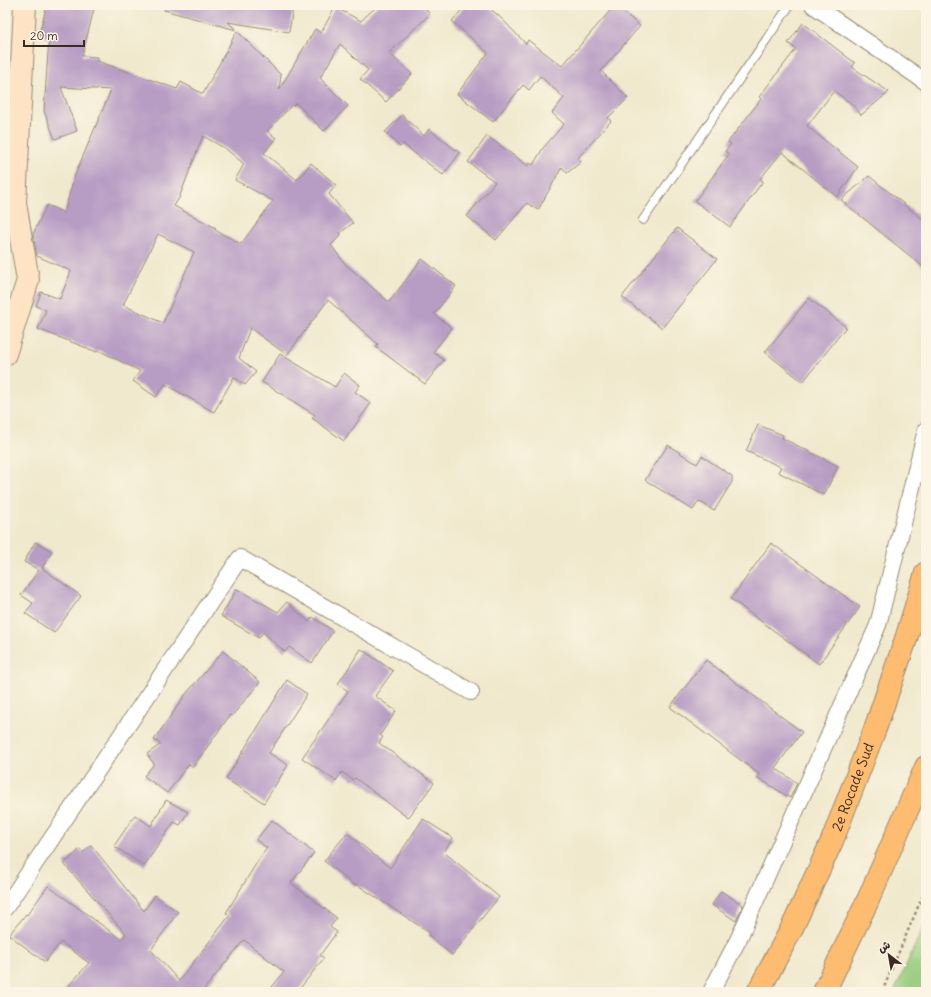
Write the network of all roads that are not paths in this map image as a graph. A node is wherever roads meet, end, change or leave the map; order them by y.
1 (25, 5) edge
2 (790, 5) edge
3 (814, 5) edge
4 (926, 81) edge
5 (643, 220) dead end
6 (5, 354) edge
7 (926, 430) edge
8 (926, 573) edge
9 (471, 692) dead end
10 (926, 767) edge
11 (5, 908) edge
12 (712, 992) edge
13 (758, 992) edge
14 (824, 992) edge

1 - 6 street
2 - 5 lane
3 - 4 street
7 - 12 street
8 - 13 highway, 2e Rocade Sud
9 - 11 street
10 - 14 highway

